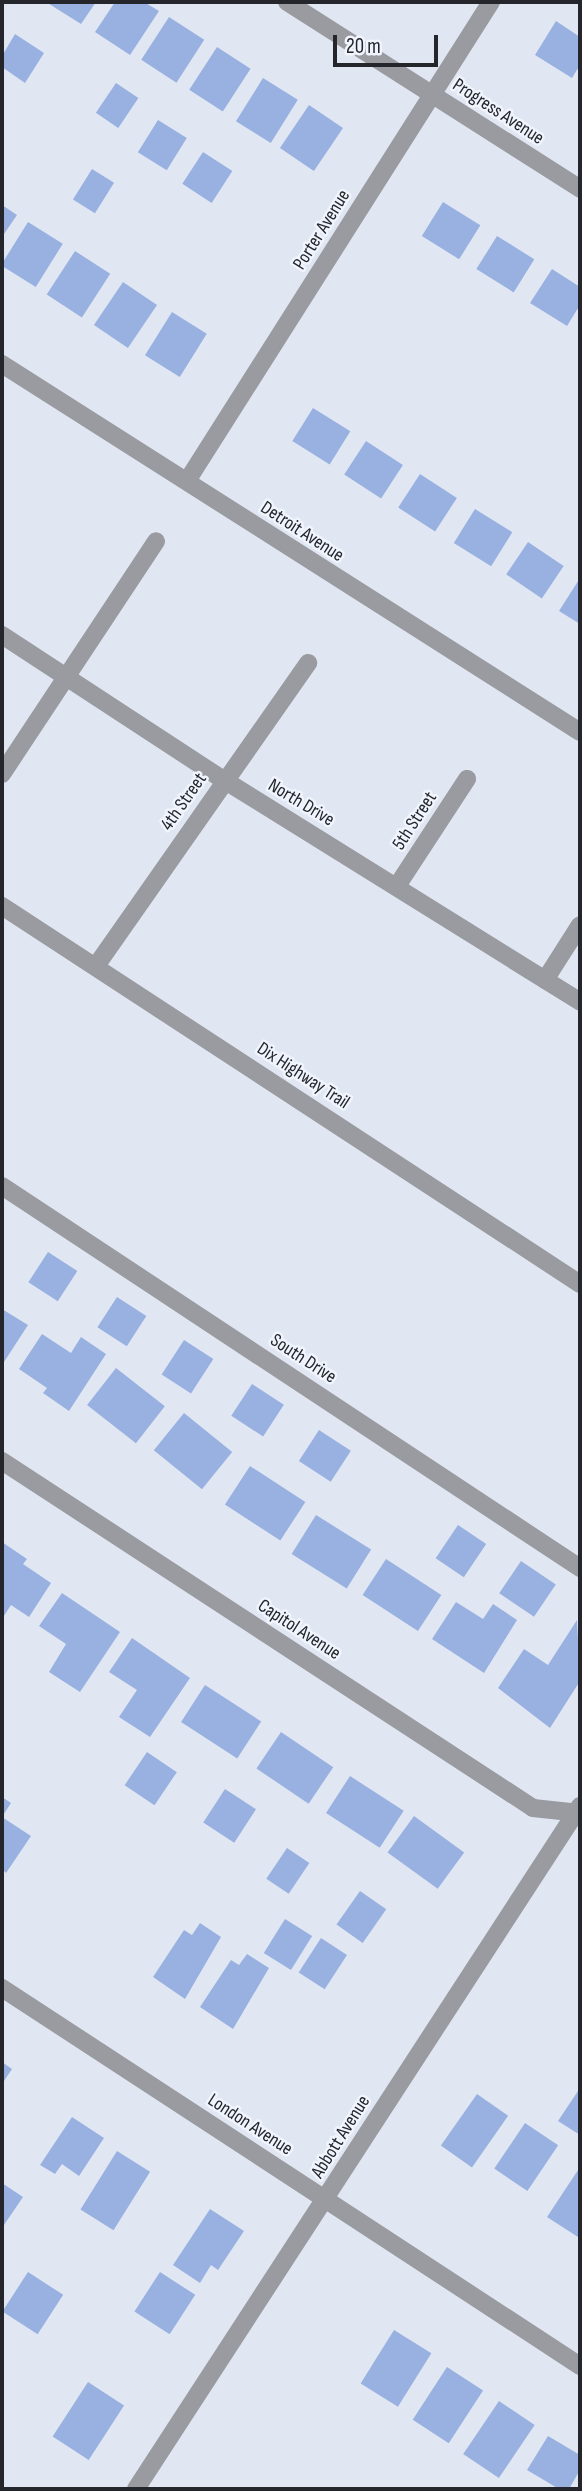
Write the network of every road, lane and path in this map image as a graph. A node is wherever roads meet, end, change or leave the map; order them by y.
1 (287, 2) edge
2 (491, 2) edge
3 (432, 94) junction
4 (580, 189) edge
5 (2, 364) edge
6 (187, 481) junction
7 (156, 541) dead end
8 (2, 635) edge
9 (308, 663) dead end
10 (65, 676) junction
11 (580, 732) edge
12 (2, 774) edge
13 (467, 779) dead end
14 (224, 780) junction
15 (397, 886) junction
16 (2, 906) edge
17 (580, 925) edge
18 (96, 966) junction
19 (545, 980) junction
20 (580, 1002) edge
21 (2, 1186) edge
22 (580, 1284) edge
23 (2, 1461) edge
24 (580, 1568) edge
25 (579, 1810) edge
26 (2, 1988) edge
27 (326, 2200) junction
28 (580, 2366) edge
29 (136, 2489) edge

1 - 3 street, Progress Avenue
2 - 3 street, Porter Avenue
3 - 4 street, Progress Avenue
3 - 6 street, Porter Avenue
5 - 6 street, Detroit Avenue
6 - 11 street, Detroit Avenue
7 - 10 street
8 - 10 street, North Drive
9 - 14 street, 4th Street
10 - 12 street
10 - 14 street, North Drive
13 - 15 street, 5th Street
14 - 15 street, North Drive
14 - 18 street, 4th Street
15 - 19 street, North Drive
16 - 18 street, Dix Highway Trail
17 - 19 street
18 - 22 street, Dix Highway Trail
19 - 20 street, North Drive
21 - 24 street, South Drive
23 - 25 street, Capitol Avenue
25 - 27 street, Abbott Avenue
26 - 27 street, London Avenue
27 - 28 street, London Avenue
27 - 29 street, Abbott Avenue

